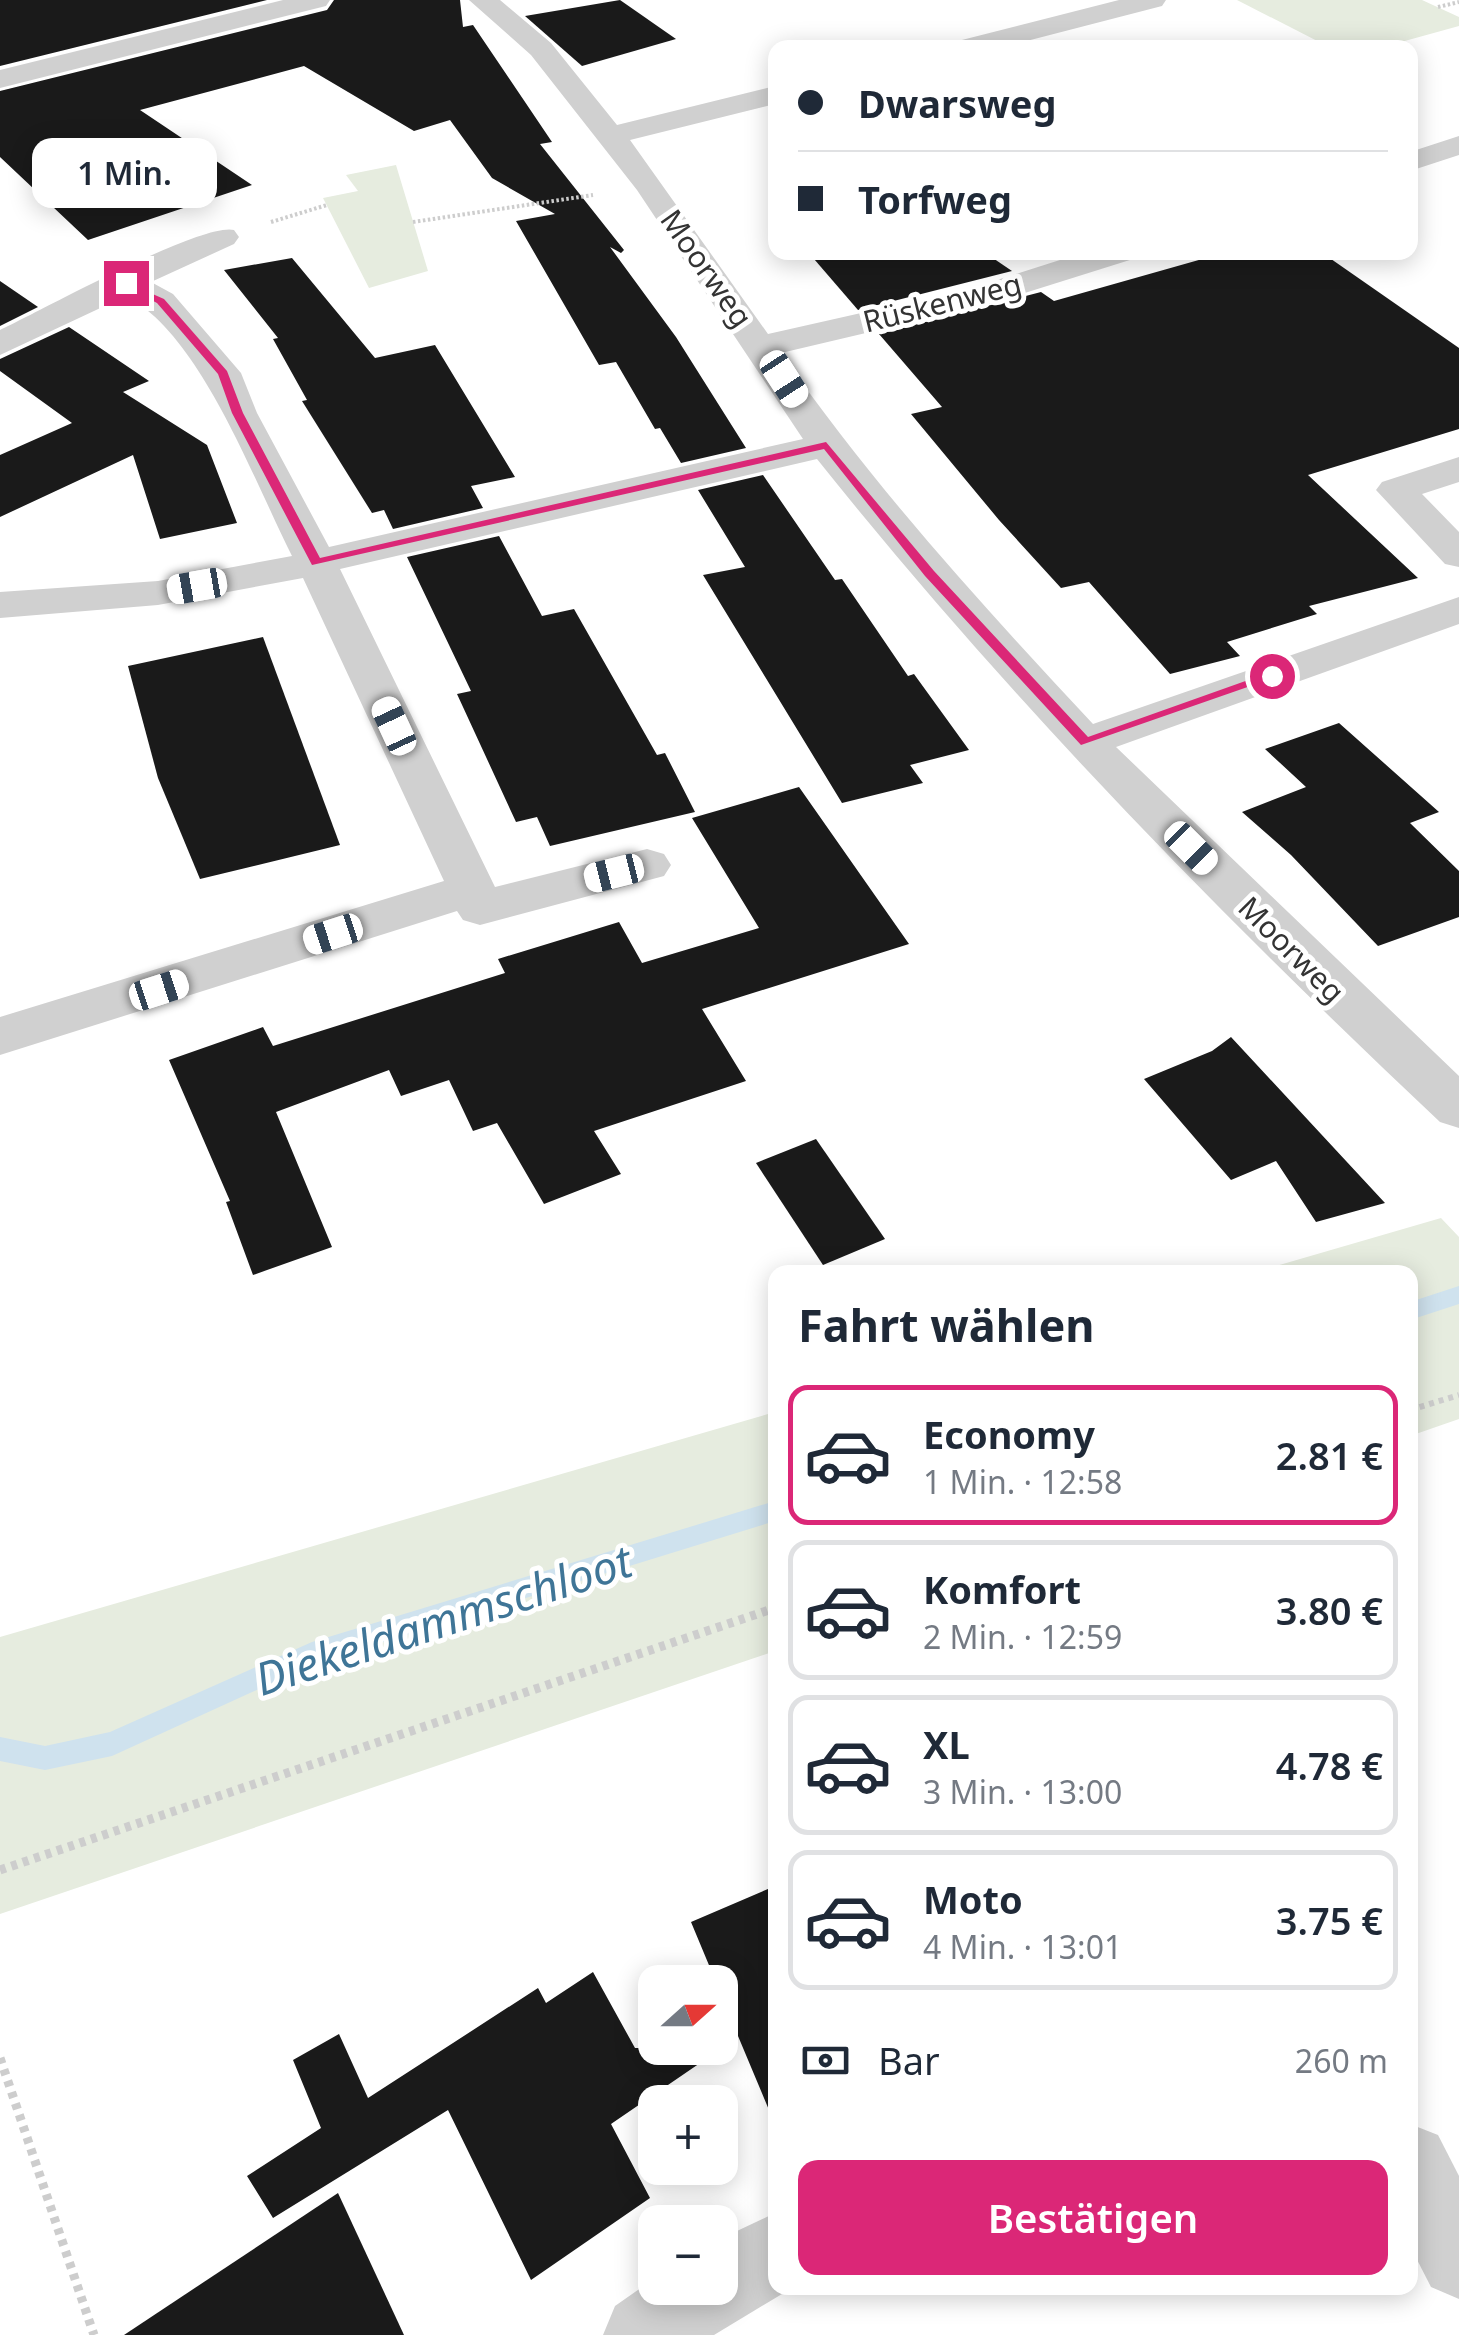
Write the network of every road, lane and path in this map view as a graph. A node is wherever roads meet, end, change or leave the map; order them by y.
1 (316, 0) edge
2 (483, 0) edge
3 (1152, 0) edge
4 (1459, 2) edge
5 (1438, 8) dead end
6 (995, 40) edge
7 (0, 80) edge
8 (768, 97) edge
9 (610, 136) junction
10 (1459, 145) edge
11 (1418, 159) edge
12 (649, 185) junction
13 (413, 222) dead end
14 (222, 237) dead end
15 (1095, 260) edge
16 (126, 283) junction
17 (0, 344) edge
18 (763, 346) junction
19 (826, 445) junction
20 (1459, 469) edge
21 (1459, 555) edge
22 (316, 562) junction
23 (0, 605) edge
24 (1459, 610) edge
25 (1085, 742) junction
26 (647, 865) dead end
27 (472, 889) junction
28 (0, 1036) edge
29 (1459, 1108) edge
30 (1459, 1396) edge
31 (1418, 1408) edge
32 (768, 1610) edge
33 (0, 1870) edge
34 (0, 2058) edge
35 (1418, 2179) edge
36 (768, 2257) edge
37 (1459, 2258) edge
38 (738, 2273) edge
39 (687, 2305) edge
40 (94, 2335) edge
41 (644, 2335) edge

1 - 7 street
2 - 9 street, Moorweg
3 - 6 street
4 - 5 path
8 - 9 street
9 - 12 street, Moorweg
10 - 11 street
12 - 13 path
12 - 18 street, Moorweg
14 - 16 street
15 - 18 street, Rüskenweg
16 - 17 street
16 - 22 street
18 - 19 street, Moorweg
19 - 22 street
19 - 25 street, Moorweg
20 - 21 street
22 - 23 street
22 - 27 street
24 - 25 street
25 - 29 street, Moorweg
26 - 27 street
27 - 28 street
30 - 31 path
32 - 33 path
34 - 40 path
35 - 37 street
36 - 38 street
39 - 41 street

